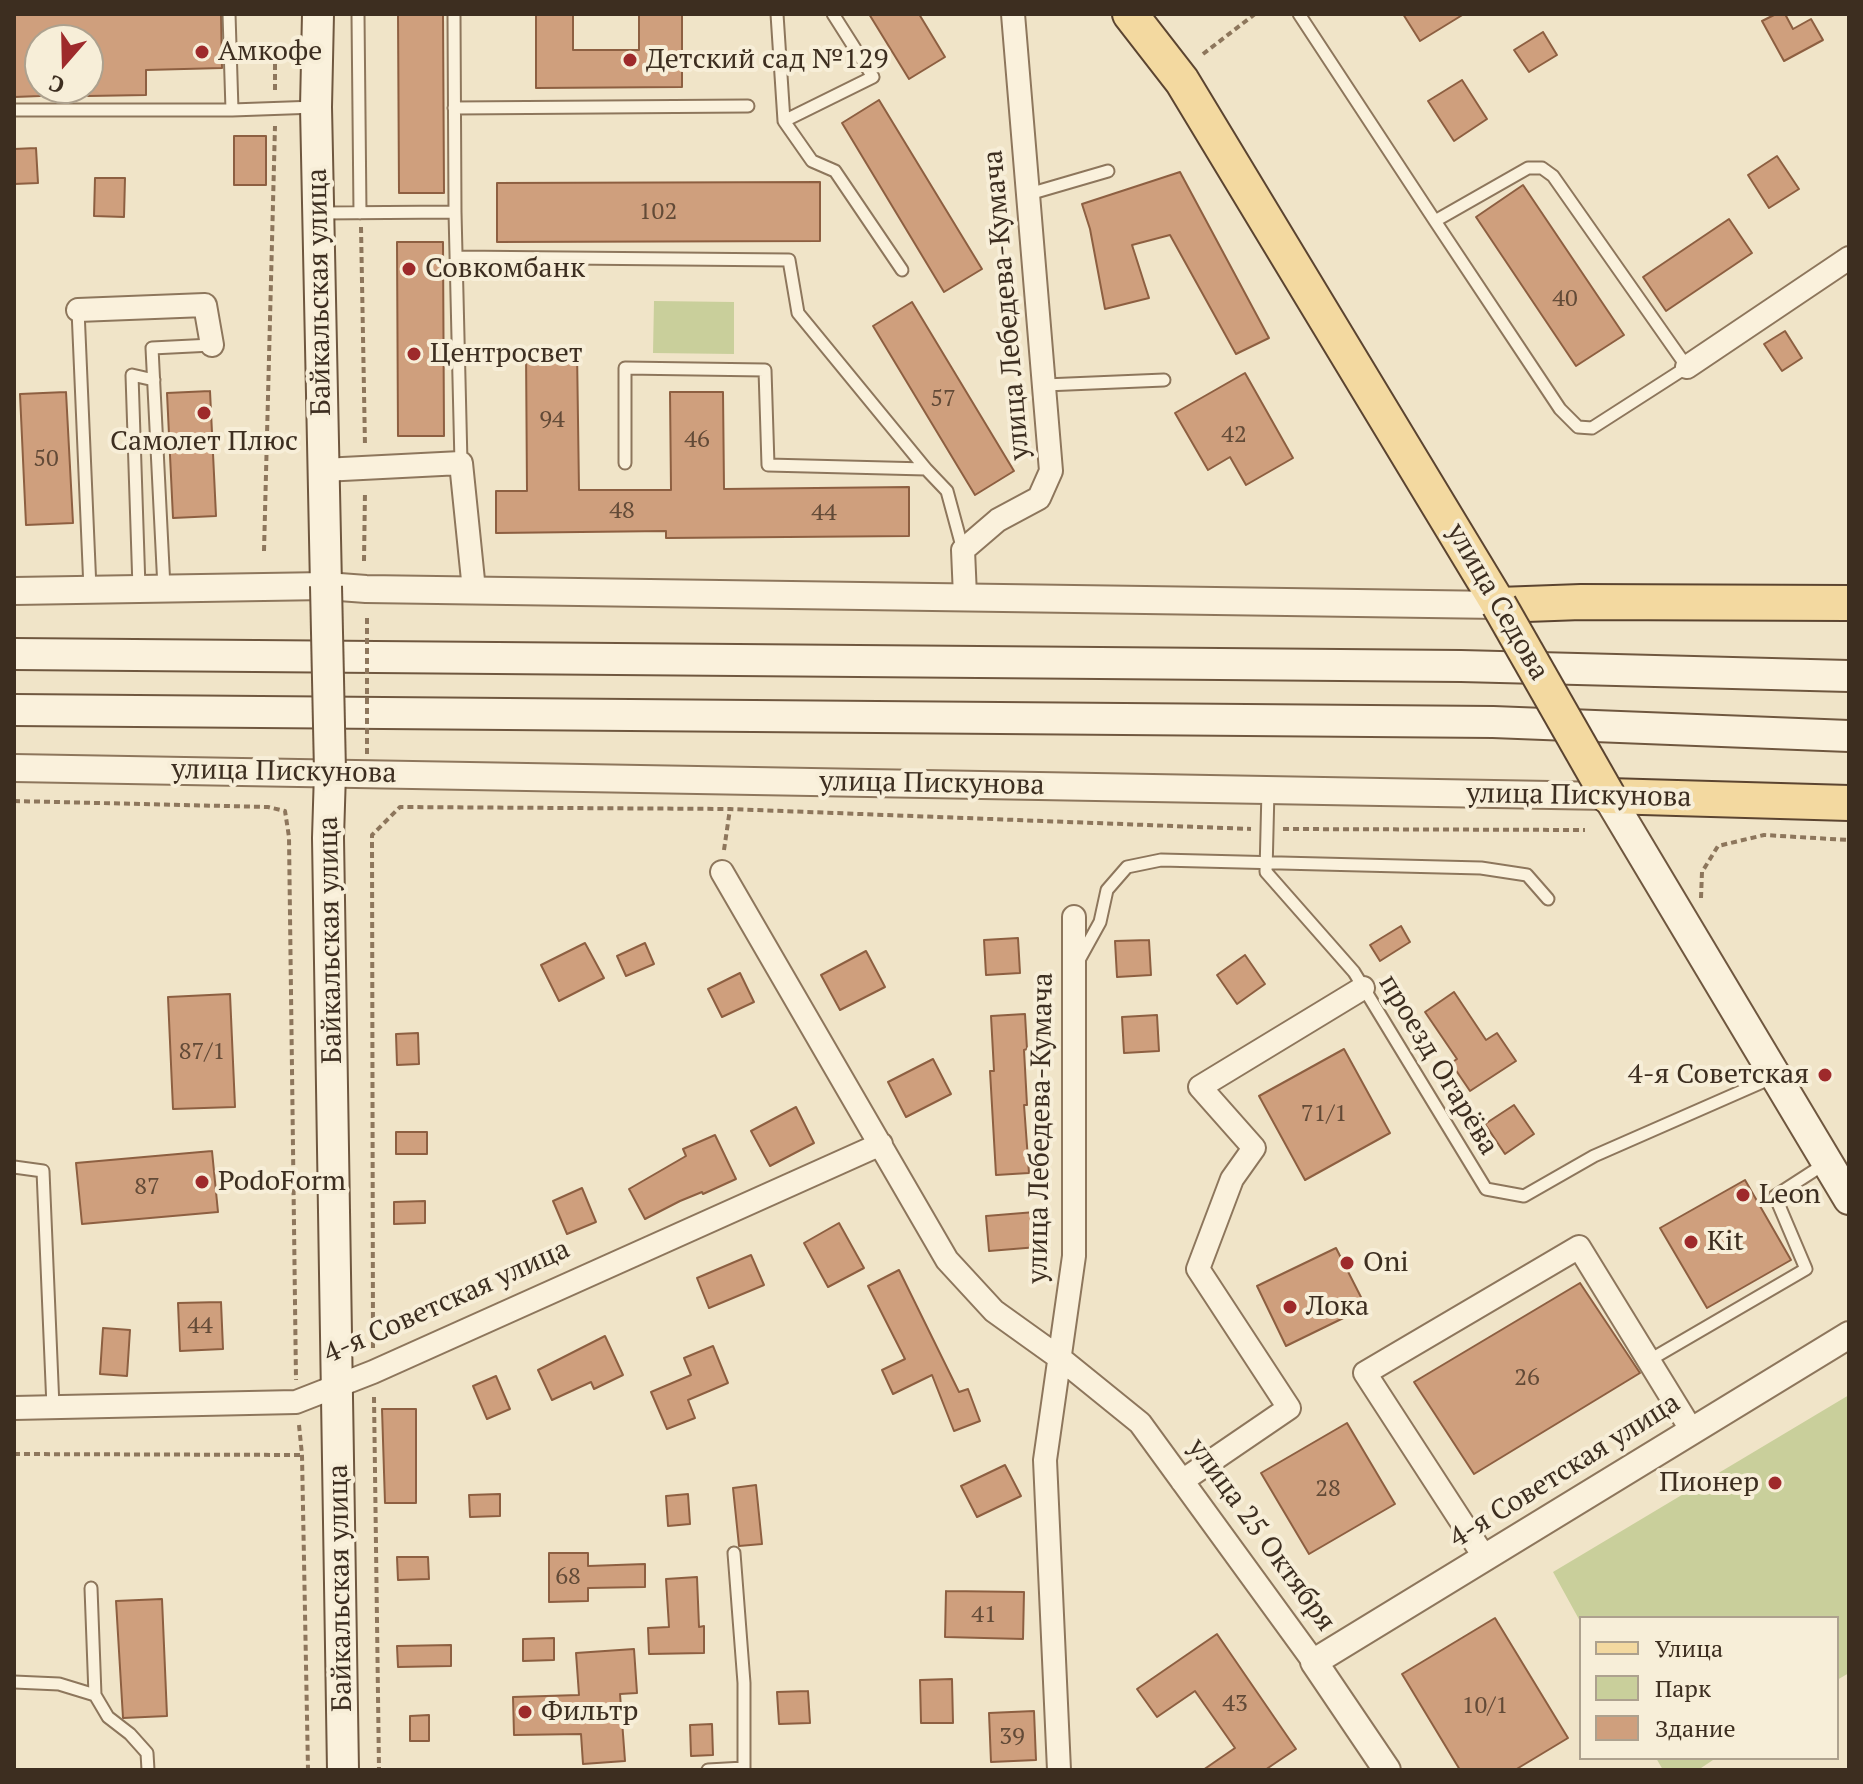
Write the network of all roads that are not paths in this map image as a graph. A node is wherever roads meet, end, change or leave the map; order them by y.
1 (229, 14) edge
2 (318, 14) edge
3 (358, 14) edge
4 (454, 14) edge
5 (777, 14) edge
6 (833, 14) edge
7 (1013, 14) edge
8 (1130, 14) edge
9 (1299, 14) edge
10 (748, 106) dead end
11 (316, 107) junction
12 (454, 108) junction
13 (14, 110) edge
14 (232, 110) junction
15 (784, 121) junction
16 (1108, 171) dead end
17 (1029, 194) junction
18 (455, 212) junction
19 (318, 213) junction
20 (360, 213) junction
21 (1435, 221) junction
22 (456, 257) junction
23 (1849, 258) edge
24 (902, 270) dead end
25 (78, 310) joint
26 (212, 345) joint
27 (1687, 367) junction
28 (154, 380) junction
29 (1164, 380) dead end
30 (1045, 385) junction
31 (461, 463) junction
32 (625, 463) dead end
33 (926, 469) junction
34 (323, 470) junction
35 (963, 550) junction
36 (326, 586) junction
37 (152, 589) junction
38 (90, 590) junction
39 (474, 590) junction
40 (14, 591) edge
41 (965, 596) junction
42 (1849, 603) edge
43 (1499, 605) junction
44 (14, 654) edge
45 (1849, 676) edge
46 (14, 710) edge
47 (1849, 736) edge
48 (14, 768) edge
49 (330, 772) junction
50 (1268, 790) junction
51 (1608, 796) junction
52 (1849, 803) edge
53 (1266, 867) junction
54 (722, 872) road end
55 (1548, 899) dead end
56 (1074, 917) dead end
57 (1073, 971) junction
58 (1363, 988) junction
59 (1775, 1077) junction
60 (881, 1144) junction
61 (1827, 1162) junction
62 (14, 1167) edge
63 (1849, 1199) edge
64 (1849, 1335) edge
65 (1061, 1359) junction
66 (1648, 1361) junction
67 (339, 1384) junction
68 (53, 1407) junction
69 (14, 1408) edge
70 (1692, 1431) junction
71 (1182, 1481) junction
72 (734, 1553) dead end
73 (1485, 1558) junction
74 (91, 1588) dead end
75 (1314, 1662) junction
76 (14, 1682) edge
77 (95, 1695) junction
78 (744, 1769) edge
79 (148, 1770) edge
80 (343, 1770) edge
81 (708, 1770) edge
82 (1059, 1770) edge
83 (1387, 1770) edge

1 - 14 lane
2 - 11 main road, Байкальская улица
3 - 20 lane
4 - 12 lane
5 - 15 lane
6 - 15 lane
7 - 17 street, улица Лебедева-Кумача
8 - 43 main road, улица Седова
9 - 21 lane
10 - 12 lane
11 - 14 lane
11 - 19 main road, Байкальская улица
12 - 18 lane
13 - 14 lane
15 - 24 lane
16 - 17 lane
17 - 30 street, улица Лебедева-Кумача
18 - 20 lane
18 - 22 lane
19 - 20 lane
19 - 34 main road, Байкальская улица
21 - 27 lane
21 - 27 lane
22 - 31 lane
22 - 33 lane
23 - 27 street
25 - 26 street
25 - 38 lane
26 - 28 lane
28 - 37 lane
28 - 37 lane
29 - 30 lane
30 - 35 street, улица Лебедева-Кумача
31 - 34 street
31 - 39 street
32 - 33 lane
33 - 35 lane
34 - 36 main road, Байкальская улица
35 - 41 street
36 - 37 street
36 - 39 street
36 - 49 main road, Байкальская улица, bridge
37 - 38 street
38 - 40 street
39 - 41 street
41 - 43 street
42 - 43 main road
43 - 51 main road, улица Седова, bridge
44 - 45 main road
46 - 47 main road, улица Пискунова
48 - 49 street, улица Пискунова
49 - 50 street, улица Пискунова
49 - 67 main road, Байкальская улица
50 - 51 street, улица Пискунова
50 - 53 lane
51 - 52 main road, улица Пискунова
51 - 59 main road, улица Седова
53 - 55 lane
53 - 57 lane
53 - 58 lane, проезд Огарёва
54 - 60 street, улица 25 Октября
56 - 57 street, улица Лебедева-Кумача
57 - 65 street, улица Лебедева-Кумача
58 - 59 lane, проезд Огарёва
58 - 71 street
59 - 61 main road, улица Седова
60 - 65 street, улица 25 Октября
60 - 67 street, 4-я Советская улица
61 - 63 main road, улица Седова
61 - 66 lane
62 - 68 lane
64 - 70 street, 4-я Советская улица
65 - 71 street, улица 25 Октября
65 - 82 street, улица Лебедева-Кумача
66 - 70 street
66 - 73 street
67 - 68 street, 4-я Советская улица
67 - 80 main road, Байкальская улица
68 - 69 street, 4-я Советская улица
70 - 73 street, 4-я Советская улица
71 - 75 street, улица 25 Октября
72 - 78 lane
73 - 75 street, 4-я Советская улица
74 - 77 lane
75 - 83 street, улица 25 Октября
76 - 77 lane
77 - 79 lane
78 - 81 lane

